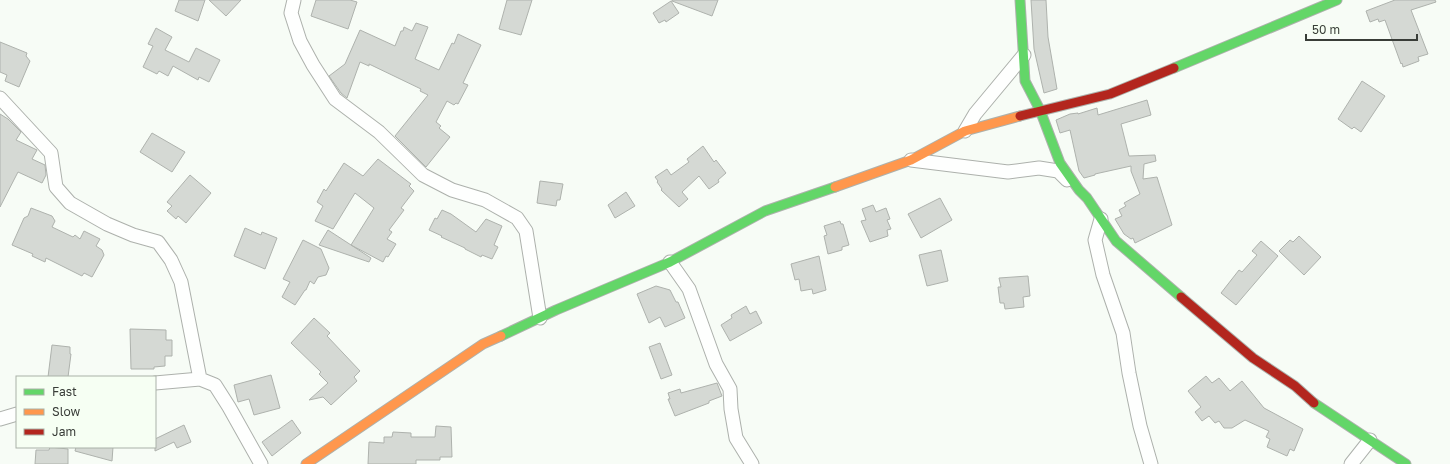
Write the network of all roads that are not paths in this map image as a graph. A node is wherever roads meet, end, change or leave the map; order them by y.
1 (1020, 0) edge
2 (1337, 0) edge
3 (292, 2) edge
4 (1024, 55) junction
5 (0, 98) edge
6 (1040, 110) junction
7 (965, 132) junction
8 (912, 160) junction
9 (1079, 190) junction
10 (1101, 219) junction
11 (670, 262) junction
12 (540, 318) junction
13 (200, 379) junction
14 (156, 383) edge
15 (16, 414) edge
16 (0, 419) edge
17 (1370, 440) junction
18 (261, 464) edge
19 (306, 464) edge
20 (752, 464) edge
21 (1151, 464) edge
22 (1351, 464) edge
23 (1406, 464) edge

1 - 4 street
2 - 6 street
3 - 12 street
4 - 6 street
4 - 7 street
5 - 13 street
6 - 7 street
6 - 9 street
7 - 8 street
8 - 9 street
8 - 11 street
9 - 10 street
10 - 17 street
10 - 21 street
11 - 12 street
11 - 20 street
12 - 19 street
13 - 14 street
13 - 18 street
15 - 16 street
17 - 22 street
17 - 23 street

